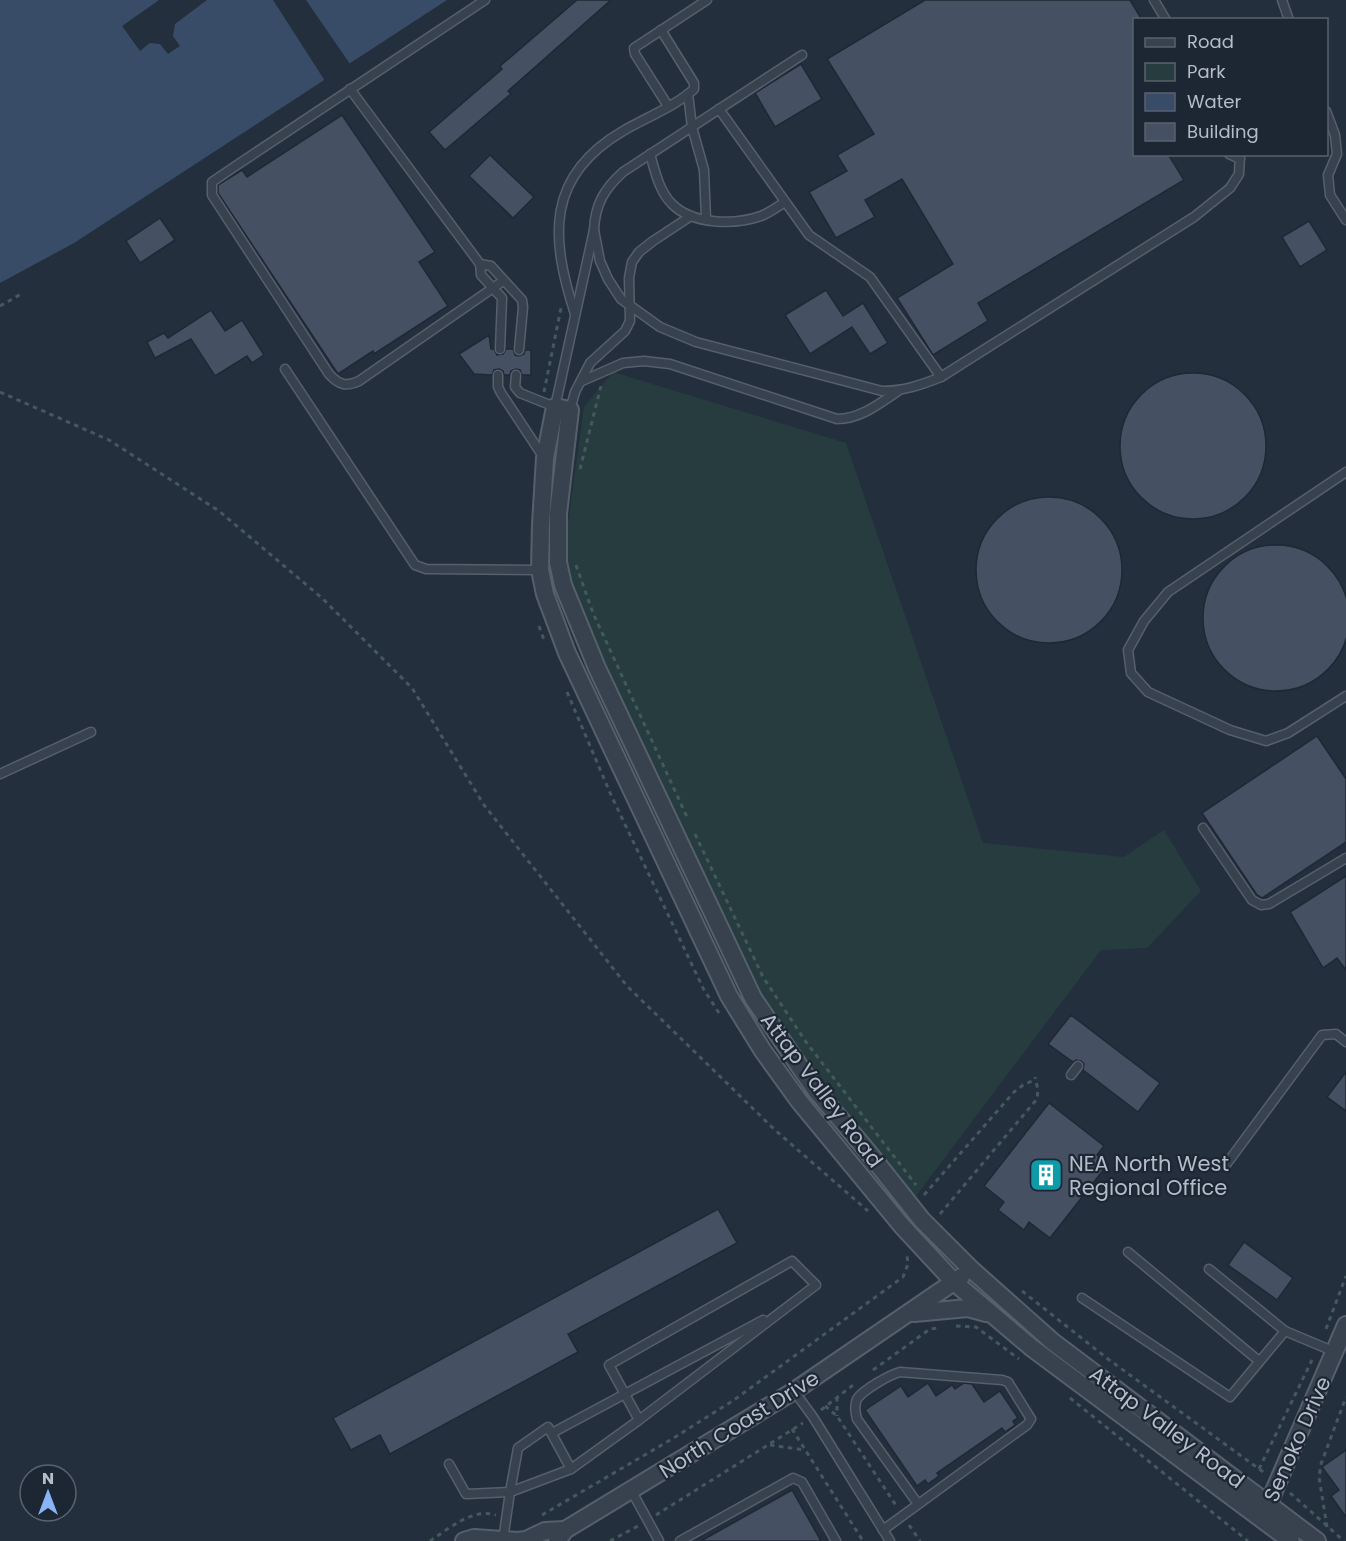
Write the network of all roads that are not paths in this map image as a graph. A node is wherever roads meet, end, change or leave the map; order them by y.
1 (485, 0) edge
2 (707, 0) edge
3 (1154, 0) edge
4 (1282, 0) edge
5 (1165, 18) edge
6 (1289, 18) edge
7 (661, 30) junction
8 (802, 55) dead end
9 (350, 89) junction
10 (688, 94) junction
11 (668, 106) junction
12 (719, 109) junction
13 (1328, 116) edge
14 (692, 127) junction
15 (650, 154) junction
16 (1240, 157) edge
17 (785, 202) junction
18 (691, 216) junction
19 (706, 219) junction
20 (1346, 220) edge
21 (594, 230) junction
22 (480, 264) junction
23 (503, 281) junction
24 (494, 287) junction
25 (630, 306) junction
26 (575, 314) junction
27 (500, 349) dead end
28 (519, 350) dead end
29 (285, 369) dead end
30 (498, 375) dead end
31 (516, 375) dead end
32 (941, 377) junction
33 (582, 381) junction
34 (898, 391) junction
35 (556, 406) junction
36 (544, 458) junction
37 (1346, 472) edge
38 (540, 570) junction
39 (1346, 696) edge
40 (92, 732) dead end
41 (0, 774) edge
42 (1203, 828) dead end
43 (1346, 858) edge
44 (1346, 1042) edge
45 (1078, 1066) dead end
46 (1071, 1075) dead end
47 (815, 1089) junction
48 (799, 1101) junction
49 (1225, 1166) dead end
50 (922, 1220) junction
51 (905, 1239) junction
52 (1128, 1252) dead end
53 (971, 1269) junction
54 (1209, 1269) dead end
55 (954, 1282) junction
56 (1082, 1298) dead end
57 (785, 1308) junction
58 (910, 1313) junction
59 (990, 1314) junction
60 (1346, 1325) edge
61 (1285, 1330) junction
62 (1335, 1352) junction
63 (1259, 1361) junction
64 (794, 1391) junction
65 (624, 1393) junction
66 (639, 1420) junction
67 (552, 1433) junction
68 (449, 1464) dead end
69 (571, 1469) junction
70 (632, 1490) junction
71 (510, 1492) junction
72 (1269, 1503) junction
73 (918, 1504) junction
74 (1262, 1520) junction
75 (882, 1530) junction
76 (1322, 1534) edge
77 (561, 1535) edge
78 (503, 1540) edge
79 (464, 1541) edge
80 (659, 1541) edge
81 (680, 1541) edge
82 (836, 1541) edge
83 (890, 1541) edge
84 (1290, 1541) edge

1 - 9 lane
2 - 7 lane
3 - 5 lane
4 - 6 lane
7 - 10 lane
7 - 11 lane
8 - 12 lane
9 - 22 lane
9 - 24 lane
10 - 11 lane
10 - 14 lane
11 - 26 lane
12 - 14 lane
12 - 17 lane
13 - 20 lane
14 - 15 lane
14 - 19 lane
15 - 18 lane
15 - 21 lane
16 - 32 lane
17 - 19 lane
17 - 32 lane
18 - 19 lane
18 - 25 lane
21 - 25 lane
21 - 26 lane
22 - 23 lane
22 - 24 lane
23 - 24 lane
23 - 28 lane
24 - 27 lane
25 - 33 lane
25 - 34 lane
26 - 35 lane
29 - 38 lane
30 - 36 lane
31 - 35 lane
32 - 34 lane
33 - 34 lane
33 - 35 lane
35 - 36 street, Attap Valley Road
35 - 47 street, Attap Valley Road
36 - 38 street, Attap Valley Road
37 - 39 lane
38 - 48 street, Attap Valley Road
40 - 41 lane
42 - 43 lane
44 - 49 lane
45 - 46 lane
47 - 48 street
47 - 50 street, Attap Valley Road
48 - 51 street, Attap Valley Road
50 - 51 lane
50 - 53 street, Attap Valley Road
51 - 55 street, Attap Valley Road
52 - 63 lane
53 - 55 street, North Coast Drive
53 - 72 street, Attap Valley Road
54 - 61 lane
55 - 58 street, North Coast Drive
55 - 59 street, Attap Valley Road
56 - 63 lane
57 - 65 lane
57 - 65 lane
57 - 66 lane
58 - 59 street, North Coast Drive
58 - 64 street, North Coast Drive
59 - 74 street, Attap Valley Road
60 - 62 street, Senoko Drive
61 - 62 lane
61 - 63 lane
62 - 72 street, Senoko Drive
64 - 70 street, North Coast Drive
64 - 75 lane
65 - 66 lane
65 - 67 lane
66 - 69 lane
67 - 69 lane
67 - 71 lane
68 - 71 lane
69 - 71 lane
70 - 77 street, North Coast Drive
70 - 80 lane
71 - 78 lane
72 - 74 street, Senoko Drive
72 - 76 street, Attap Valley Road
73 - 73 lane
73 - 75 lane
74 - 84 street, Attap Valley Road
75 - 83 lane
77 - 78 street, North Coast Drive
78 - 79 street, North Coast Drive
81 - 82 lane

